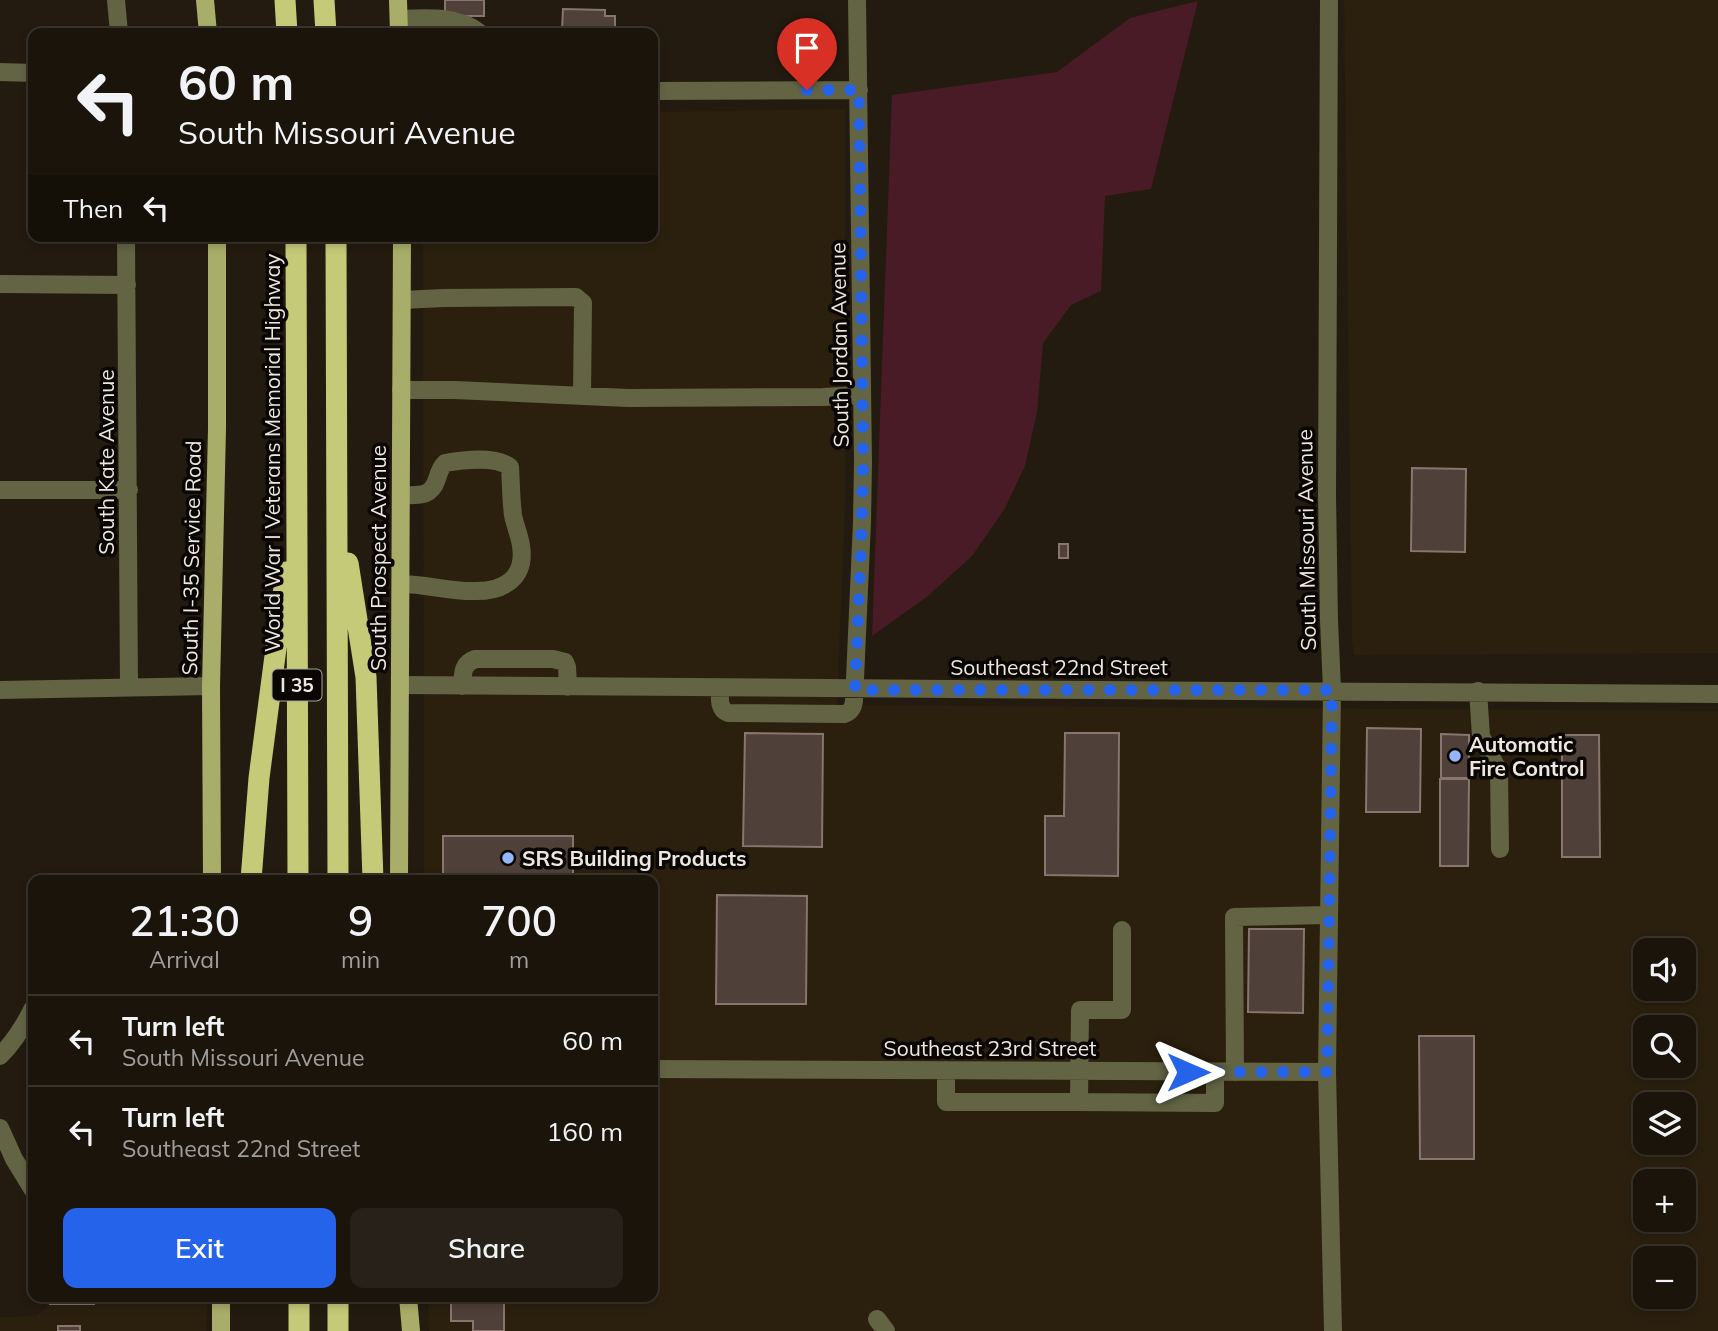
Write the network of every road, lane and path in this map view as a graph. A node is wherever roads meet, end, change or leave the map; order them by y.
1 (116, 0) edge
2 (205, 0) edge
3 (285, 0) edge
4 (324, 0) edge
5 (332, 0) edge
6 (398, 0) edge
7 (858, 0) edge
8 (1329, 0) edge
9 (399, 26) edge
10 (119, 28) edge
11 (208, 28) edge
12 (288, 28) edge
13 (327, 28) edge
14 (329, 28) edge
15 (474, 28) edge
16 (0, 72) edge
17 (28, 73) edge
18 (859, 90) junction
19 (658, 91) edge
20 (126, 242) edge
21 (217, 242) edge
22 (296, 242) edge
23 (336, 242) edge
24 (402, 242) edge
25 (0, 284) edge
26 (127, 285) junction
27 (402, 300) junction
28 (401, 390) junction
29 (862, 395) junction
30 (582, 396) junction
31 (0, 490) edge
32 (129, 490) junction
33 (297, 490) junction
34 (338, 495) junction
35 (401, 495) junction
36 (401, 584) junction
37 (401, 685) junction
38 (211, 686) junction
39 (462, 686) junction
40 (130, 687) junction
41 (568, 687) junction
42 (720, 688) junction
43 (0, 690) edge
44 (855, 690) junction
45 (1332, 690) junction
46 (1478, 691) junction
47 (1718, 694) edge
48 (1500, 849) dead end
49 (212, 875) edge
50 (251, 875) edge
51 (298, 875) edge
52 (338, 875) edge
53 (373, 875) edge
54 (399, 875) edge
55 (1329, 915) junction
56 (1122, 930) dead end
57 (28, 1018) edge
58 (0, 1056) edge
59 (658, 1069) edge
60 (946, 1070) junction
61 (989, 1070) junction
62 (1079, 1071) junction
63 (1215, 1072) junction
64 (1235, 1072) junction
65 (1327, 1072) junction
66 (989, 1102) junction
67 (1079, 1102) junction
68 (0, 1128) edge
69 (28, 1182) edge
70 (221, 1302) edge
71 (299, 1302) edge
72 (338, 1302) edge
73 (408, 1302) edge
74 (221, 1331) edge
75 (299, 1331) edge
76 (338, 1331) edge
77 (411, 1331) edge
78 (1333, 1331) edge

1 - 10 street
2 - 11 main road
3 - 12 highway
4 - 13 highway
5 - 14 highway
6 - 9 main road
7 - 18 street, South Jordan Avenue
8 - 45 street, South Missouri Avenue
9 - 15 street
16 - 17 street
18 - 19 street
18 - 29 street, South Jordan Avenue
20 - 26 street, South Kate Avenue
21 - 38 main road, South I-35 Service Road
22 - 33 highway, World War I Veterans Memorial Highway / I 35
23 - 34 highway, I 35
24 - 27 main road, South Prospect Avenue
25 - 26 street
26 - 32 street, South Kate Avenue
27 - 28 main road, South Prospect Avenue
27 - 30 street
28 - 30 street
28 - 35 main road, South Prospect Avenue
29 - 30 street
29 - 44 street, South Jordan Avenue
31 - 32 street
32 - 40 street, South Kate Avenue
33 - 50 highway
33 - 51 highway, World War I Veterans Memorial Highway / I 35
34 - 52 highway, I 35
34 - 53 highway
35 - 36 main road, South Prospect Avenue
35 - 36 street
36 - 37 main road, South Prospect Avenue
37 - 39 street, Southeast 22nd Street
37 - 54 main road, South Prospect Avenue
38 - 40 street
38 - 49 main road, South I-35 Service Road
39 - 41 street, Southeast 22nd Street
39 - 41 street
40 - 43 street
41 - 42 street, Southeast 22nd Street
42 - 44 street, Southeast 22nd Street
42 - 44 street
44 - 45 street, Southeast 22nd Street
45 - 46 street, Southeast 22nd Street
45 - 55 street, South Missouri Avenue
46 - 47 street, Southeast 22nd Street
46 - 48 street
55 - 64 street
55 - 65 street, South Missouri Avenue
56 - 62 street
57 - 58 street
59 - 60 street, Southeast 23rd Street
60 - 61 street, Southeast 23rd Street
60 - 66 street
61 - 62 street, Southeast 23rd Street
61 - 66 street
62 - 63 street, Southeast 23rd Street
62 - 67 street
63 - 64 street, Southeast 23rd Street
63 - 67 street
64 - 65 street, Southeast 23rd Street
65 - 78 street, South Missouri Avenue
66 - 67 street
68 - 69 street
70 - 74 main road
71 - 75 highway
72 - 76 highway
73 - 77 main road

